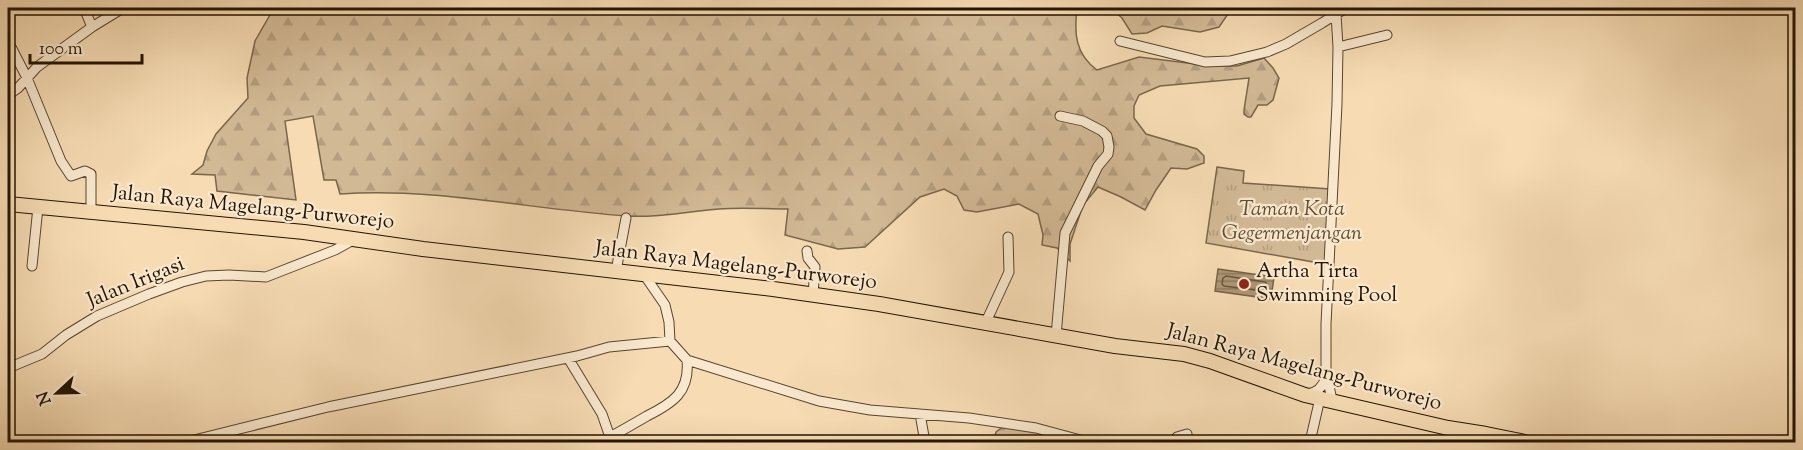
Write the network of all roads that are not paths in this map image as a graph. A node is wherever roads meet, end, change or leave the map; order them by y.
1 (84, 8) edge
2 (123, 8) edge
3 (1346, 8) edge
4 (1336, 14) junction
5 (92, 27) junction
6 (1387, 35) dead end
7 (8, 41) edge
8 (1120, 41) dead end
9 (1338, 47) junction
10 (27, 78) junction
11 (8, 95) edge
12 (1060, 116) dead end
13 (8, 203) edge
14 (38, 207) junction
15 (91, 211) junction
16 (626, 218) dead end
17 (1008, 237) dead end
18 (355, 239) junction
19 (807, 251) dead end
20 (32, 266) dead end
21 (616, 271) junction
22 (643, 273) junction
23 (813, 295) junction
24 (985, 324) junction
25 (1056, 336) junction
26 (670, 340) junction
27 (568, 358) junction
28 (687, 360) junction
29 (8, 368) edge
30 (1326, 370) junction
31 (1305, 394) junction
32 (1326, 399) junction
33 (920, 414) junction
34 (1448, 428) junction
35 (1187, 435) dead end
36 (611, 440) edge
37 (186, 442) edge
38 (925, 442) edge
39 (1088, 442) edge
40 (1173, 442) edge
41 (1310, 442) edge
42 (1457, 442) edge
43 (1524, 442) edge

1 - 5 street
2 - 5 street
3 - 4 street
4 - 8 street
4 - 9 street
5 - 10 street
6 - 9 street
7 - 10 street
9 - 30 street
10 - 11 street
10 - 15 street
12 - 25 street
13 - 14 main road, Jalan Raya Magelang-Purworejo
14 - 15 main road, Jalan Raya Magelang-Purworejo
14 - 20 street
15 - 18 main road, Jalan Raya Magelang-Purworejo
16 - 21 street
17 - 24 street
18 - 21 main road, Jalan Raya Magelang-Purworejo
18 - 29 street, Jalan Irigasi
19 - 23 street
21 - 22 main road, Jalan Raya Magelang-Purworejo
22 - 23 main road, Jalan Raya Magelang-Purworejo
22 - 26 street
23 - 24 main road, Jalan Raya Magelang-Purworejo
24 - 25 main road, Jalan Raya Magelang-Purworejo
25 - 31 main road, Jalan Raya Magelang-Purworejo
26 - 27 street
26 - 28 street
27 - 36 street
27 - 37 street
28 - 33 street
28 - 36 street
30 - 31 street
30 - 32 street
31 - 32 main road, Jalan Raya Magelang-Purworejo
32 - 34 main road, Jalan Raya Magelang-Purworejo
32 - 41 street
33 - 38 street
33 - 39 street
34 - 42 main road
34 - 43 main road, Jalan Raya Magelang-Purworejo
35 - 40 street

